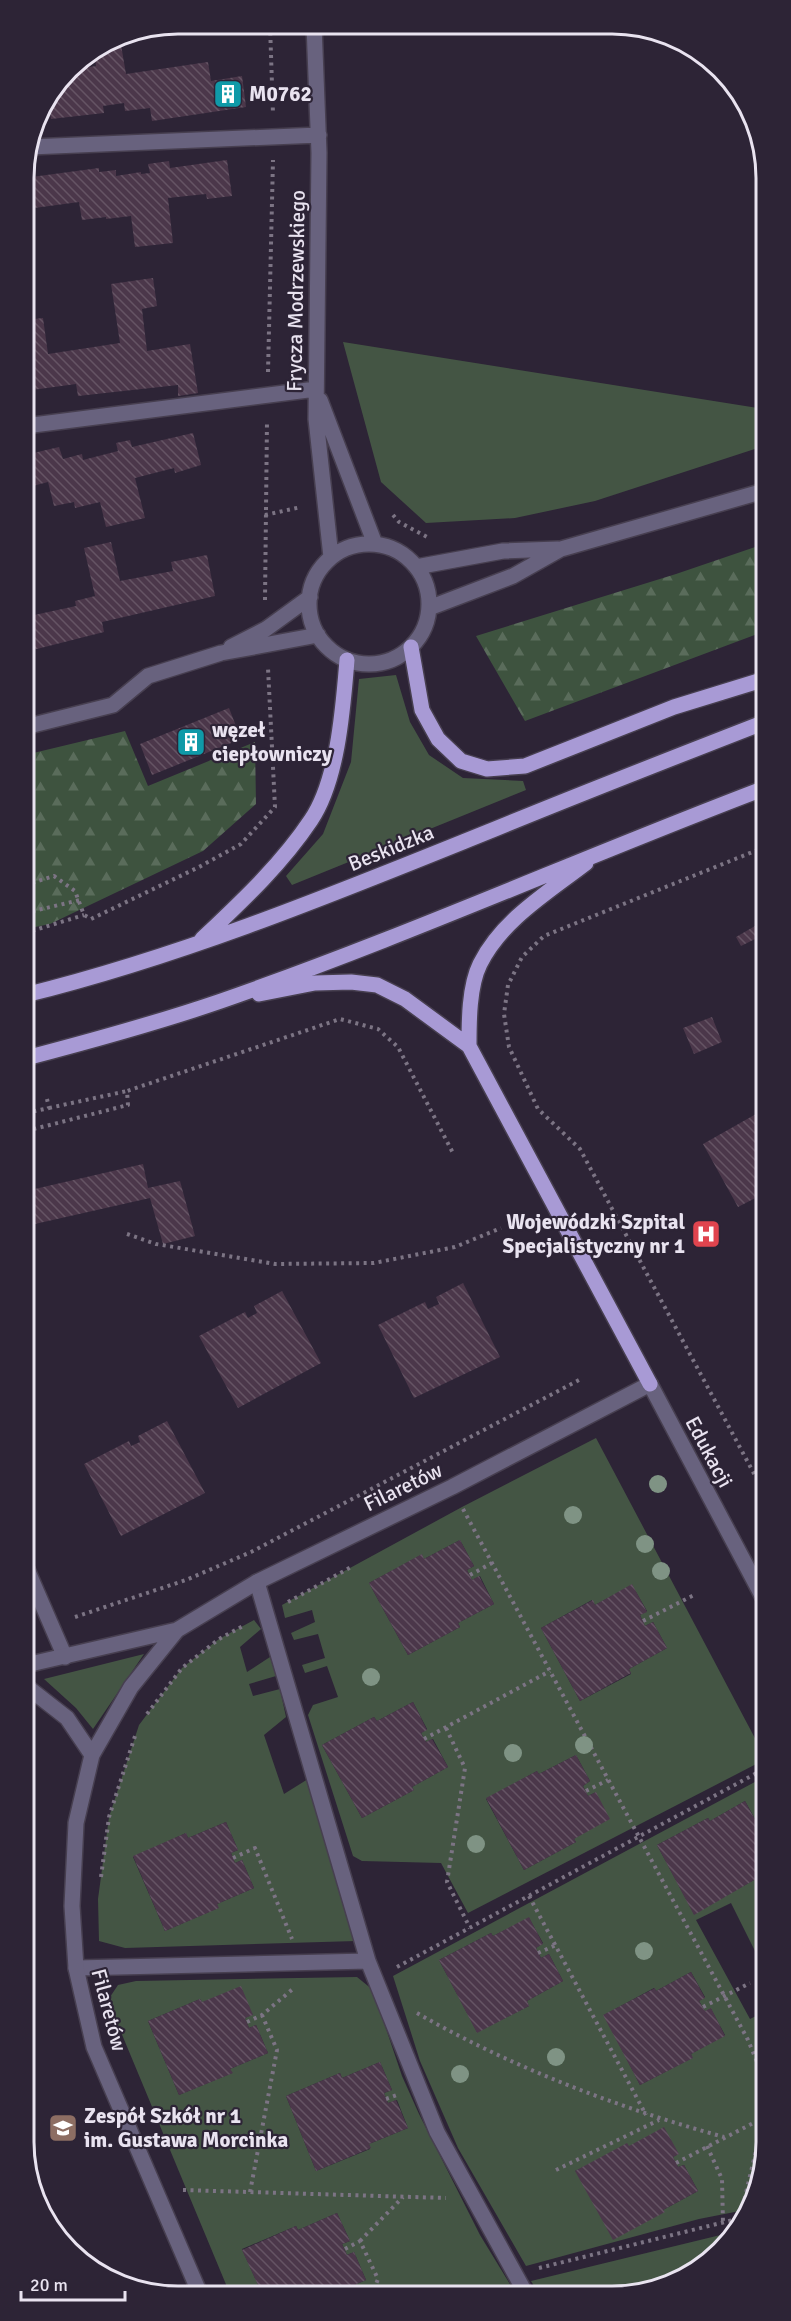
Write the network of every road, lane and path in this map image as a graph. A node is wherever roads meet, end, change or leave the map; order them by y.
1 (270, 34) edge
2 (314, 34) edge
3 (319, 135) junction
4 (273, 136) junction
5 (38, 147) edge
6 (316, 389) junction
7 (268, 394) junction
8 (35, 425) edge
9 (756, 493) edge
10 (326, 501) junction
11 (392, 514) dead end
12 (265, 516) junction
13 (435, 539) dead end
14 (375, 544) junction
15 (561, 549) junction
16 (331, 557) junction
17 (416, 567) junction
18 (310, 597) junction
19 (266, 606) dead end
20 (429, 608) junction
21 (318, 635) junction
22 (411, 647) junction
23 (221, 652) junction
24 (268, 659) dead end
25 (347, 660) junction
26 (756, 682) edge
27 (35, 725) edge
28 (756, 725) edge
29 (756, 791) edge
30 (601, 851) junction
31 (756, 851) edge
32 (35, 882) edge
33 (80, 900) junction
34 (35, 911) edge
35 (84, 915) junction
36 (35, 930) edge
37 (197, 945) junction
38 (35, 993) edge
39 (221, 1000) junction
40 (469, 1046) junction
41 (35, 1056) edge
42 (127, 1091) junction
43 (47, 1099) dead end
44 (48, 1108) junction
45 (35, 1111) edge
46 (35, 1129) edge
47 (454, 1155) dead end
48 (501, 1228) dead end
49 (127, 1234) dead end
50 (580, 1379) dead end
51 (650, 1384) junction
52 (756, 1477) edge
53 (452, 1487) junction
54 (492, 1563) junction
55 (470, 1575) dead end
56 (257, 1582) junction
57 (756, 1584) edge
58 (34, 1586) edge
59 (696, 1594) dead end
60 (254, 1620) dead end
61 (643, 1621) dead end
62 (51, 1624) junction
63 (177, 1630) junction
64 (66, 1657) junction
65 (34, 1663) edge
66 (550, 1671) junction
67 (34, 1692) edge
68 (146, 1716) dead end
69 (139, 1725) dead end
70 (446, 1728) junction
71 (424, 1739) dead end
72 (92, 1755) junction
73 (756, 1773) edge
74 (608, 1780) junction
75 (586, 1791) dead end
76 (639, 1837) junction
77 (233, 1858) dead end
78 (100, 1887) dead end
79 (529, 1896) junction
80 (470, 1928) junction
81 (556, 1945) junction
82 (538, 1953) dead end
83 (368, 1960) junction
84 (328, 1961) junction
85 (301, 1962) junction
86 (76, 1968) junction
87 (750, 1983) dead end
88 (378, 1986) junction
89 (724, 1996) junction
90 (703, 2007) dead end
91 (262, 2015) junction
92 (247, 2022) dead end
93 (756, 2060) edge
94 (647, 2115) junction
95 (660, 2120) junction
96 (756, 2123) edge
97 (724, 2137) junction
98 (707, 2146) junction
99 (676, 2163) dead end
100 (754, 2167) edge
101 (556, 2170) dead end
102 (750, 2184) edge
103 (183, 2190) dead end
104 (250, 2192) junction
105 (403, 2197) junction
106 (474, 2199) junction
107 (733, 2221) edge
108 (723, 2223) junction
109 (360, 2241) junction
110 (345, 2249) dead end
111 (515, 2274) junction
112 (197, 2286) edge
113 (375, 2286) edge
114 (522, 2286) edge

1 - 4 path
2 - 3 street, Frycza Modrzewskiego
3 - 4 street
3 - 6 street, Frycza Modrzewskiego
4 - 5 street
4 - 7 path
6 - 7 street
6 - 10 street, Frycza Modrzewskiego
6 - 14 street
7 - 8 street
7 - 12 path
9 - 15 street
10 - 12 path
10 - 16 street, Frycza Modrzewskiego
11 - 13 path
12 - 19 path
14 - 16 street
14 - 17 street
15 - 17 street
15 - 20 street
16 - 18 street
17 - 20 street
18 - 21 street
18 - 23 street
20 - 22 street
21 - 23 street
21 - 25 street
22 - 25 street
22 - 26 main road
23 - 27 street
24 - 35 path
25 - 37 main road
28 - 37 main road, Beskidzka
29 - 30 main road
30 - 39 main road
30 - 40 main road
31 - 52 path
32 - 33 path
33 - 34 path
33 - 35 path
35 - 36 path
37 - 38 main road, Beskidzka
39 - 40 main road
39 - 41 main road
40 - 51 main road
42 - 44 path
42 - 46 path
42 - 47 path
43 - 44 path
44 - 45 path
48 - 49 path
50 - 62 path
51 - 53 street, Filaretów
51 - 57 street, Edukacji
53 - 54 path
53 - 56 street, Filaretów
54 - 55 path
54 - 66 path
56 - 63 street, Filaretów
56 - 83 street
58 - 62 street
59 - 61 path
60 - 68 path
62 - 64 street
63 - 64 street, Filaretów
63 - 72 street, Filaretów
64 - 65 street, Filaretów
66 - 70 path
66 - 74 path
67 - 72 street
69 - 78 path
70 - 71 path
70 - 80 path
72 - 86 street, Filaretów
73 - 76 path
74 - 75 path
74 - 76 path
76 - 79 path
76 - 89 path
77 - 85 path
79 - 80 path
79 - 81 path
80 - 88 path
81 - 82 path
81 - 94 path
83 - 84 street
83 - 88 street
84 - 85 street
84 - 91 path
85 - 86 street
86 - 112 street, Filaretów
87 - 89 path
88 - 94 path
88 - 106 street
89 - 90 path
89 - 93 path
91 - 92 path
91 - 104 path
94 - 95 path
95 - 97 path
95 - 101 path
96 - 97 path
97 - 98 path
98 - 99 path
98 - 108 path
100 - 102 path
103 - 104 path
104 - 105 path
105 - 106 path
105 - 109 path
106 - 111 street
107 - 108 path
108 - 111 path
109 - 110 path
109 - 113 path
111 - 114 street

